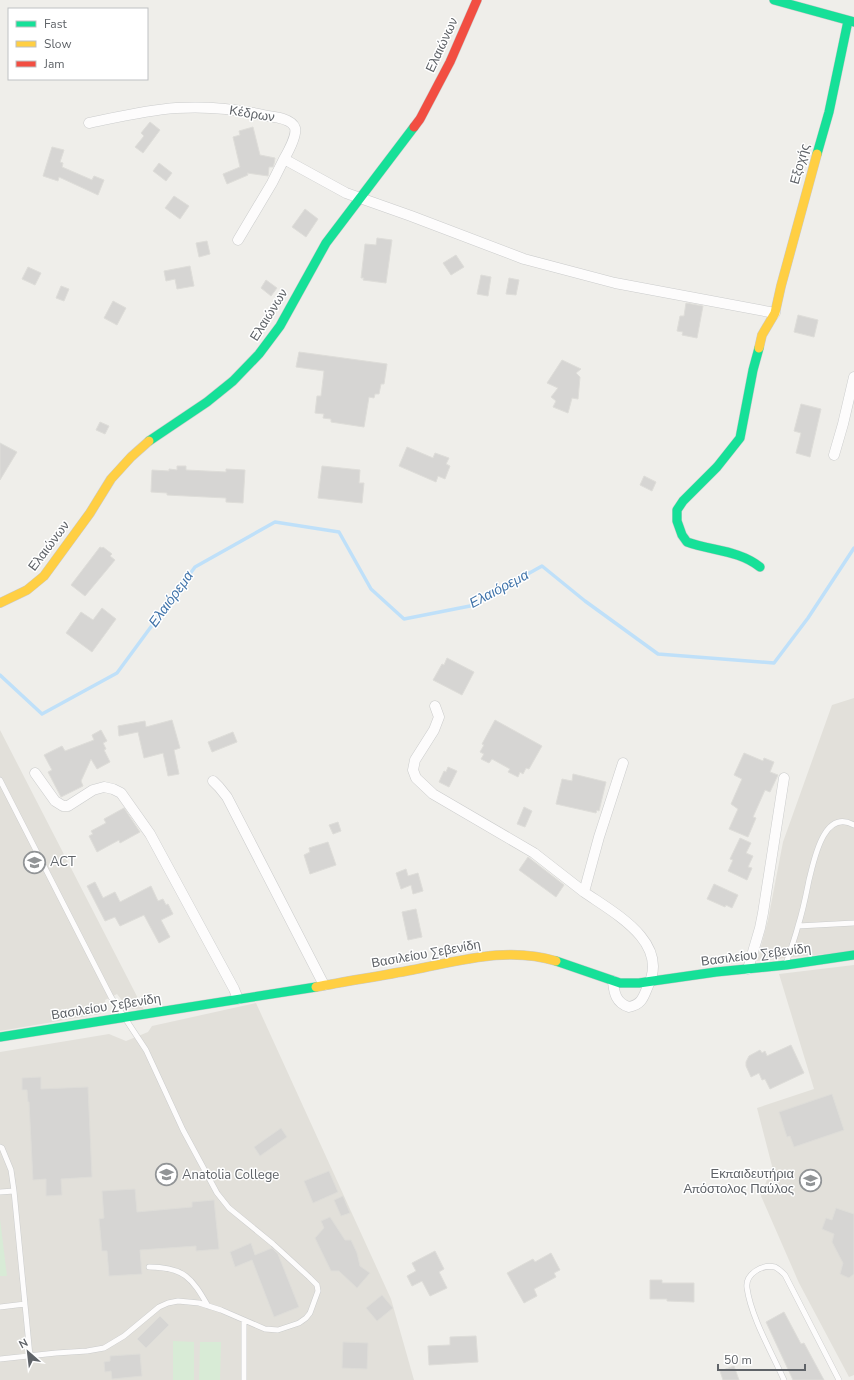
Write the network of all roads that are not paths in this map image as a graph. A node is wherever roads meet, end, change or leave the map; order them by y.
1 (477, 0) edge
2 (774, 0) edge
3 (851, 21) edge
4 (89, 123) dead end
5 (284, 159) junction
6 (360, 198) junction
7 (238, 240) dead end
8 (775, 313) junction
9 (854, 376) edge
10 (834, 455) dead end
11 (760, 567) dead end
12 (0, 603) edge
13 (435, 706) dead end
14 (623, 763) dead end
15 (34, 773) dead end
16 (784, 778) dead end
17 (0, 780) edge
18 (213, 781) dead end
19 (854, 825) edge
20 (584, 892) junction
21 (854, 923) edge
22 (798, 926) junction
23 (854, 955) edge
24 (786, 965) junction
25 (748, 968) junction
26 (612, 981) junction
27 (650, 983) junction
28 (324, 985) junction
29 (238, 999) junction
30 (125, 1018) junction
31 (0, 1037) edge
32 (0, 1147) edge
33 (14, 1191) junction
34 (0, 1192) edge
35 (150, 1267) dead end
36 (25, 1304) junction
37 (0, 1306) edge
38 (208, 1306) junction
39 (244, 1321) junction
40 (30, 1356) junction
41 (0, 1359) edge
42 (244, 1380) edge
43 (784, 1380) edge
44 (839, 1380) edge

1 - 6 street, Ελαιώνων
2 - 3 street
3 - 8 street, Εξοχής
4 - 5 street, Κέδρων
5 - 6 street
5 - 7 street
6 - 8 street
6 - 12 street, Ελαιώνων
8 - 11 street, Εξοχής
9 - 10 street
13 - 20 street
14 - 20 street
15 - 29 street
16 - 25 street
17 - 30 lane
18 - 28 street
19 - 22 lane
20 - 27 street
21 - 22 lane
22 - 24 lane
23 - 24 street, Βασιλείου Σεβενίδη
24 - 25 street, Βασιλείου Σεβενίδη
25 - 27 street, Βασιλείου Σεβενίδη
26 - 27 street, Βασιλείου Σεβενίδη
26 - 27 street
26 - 28 street, Βασιλείου Σεβενίδη
28 - 29 street, Βασιλείου Σεβενίδη
29 - 30 street, Βασιλείου Σεβενίδη
30 - 31 street, Βασιλείου Σεβενίδη
30 - 39 lane
32 - 33 lane
33 - 34 lane
33 - 36 lane
35 - 38 lane
36 - 37 lane
36 - 40 lane
38 - 39 lane
38 - 40 lane
39 - 42 lane
40 - 41 lane
43 - 44 lane

